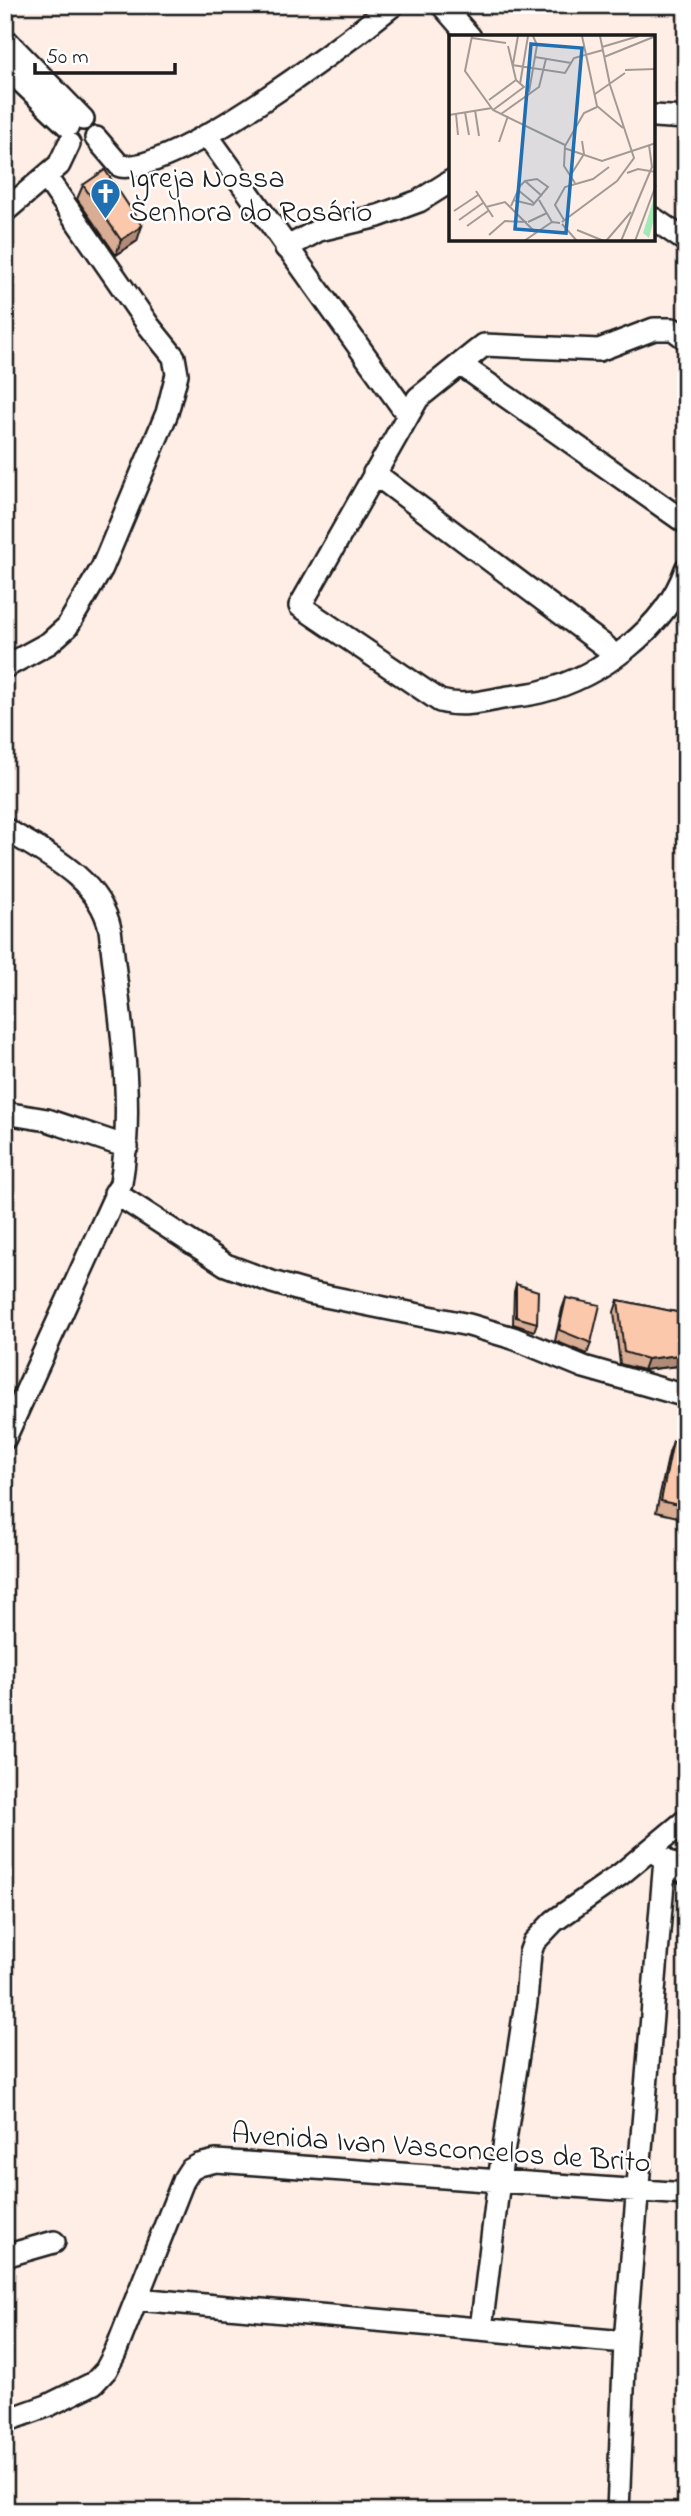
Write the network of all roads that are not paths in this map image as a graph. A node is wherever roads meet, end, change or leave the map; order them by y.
1 (393, 5) edge
2 (442, 5) edge
3 (468, 35) edge
4 (5, 39) edge
5 (5, 66) edge
6 (656, 116) edge
7 (686, 118) edge
8 (73, 130) junction
9 (207, 135) junction
10 (46, 177) junction
11 (449, 182) edge
12 (5, 211) edge
13 (656, 220) edge
14 (686, 241) edge
15 (286, 248) junction
16 (686, 339) edge
17 (460, 364) junction
18 (407, 414) junction
19 (374, 473) junction
20 (686, 523) edge
21 (686, 569) edge
22 (614, 657) junction
23 (5, 667) edge
24 (5, 829) edge
25 (5, 1113) edge
26 (127, 1147) junction
27 (115, 1193) junction
28 (686, 1396) edge
29 (5, 1438) edge
30 (686, 1820) edge
31 (658, 1855) junction
32 (686, 1873) edge
33 (499, 2180) junction
34 (637, 2191) junction
35 (686, 2194) edge
36 (54, 2242) dead end
37 (5, 2256) edge
38 (137, 2299) junction
39 (481, 2329) junction
40 (625, 2342) junction
41 (5, 2421) edge
42 (618, 2511) edge

1 - 9 street
2 - 3 street
4 - 8 street
5 - 8 street
6 - 7 street
8 - 9 street
8 - 10 street
9 - 15 street
10 - 12 street
10 - 23 street
11 - 15 street
13 - 14 street
15 - 18 street
16 - 17 street
17 - 18 street
17 - 20 street
18 - 19 street
19 - 22 street
19 - 22 street
21 - 22 street
24 - 26 street
25 - 26 street
26 - 27 street
27 - 28 street
27 - 29 street
30 - 31 street
31 - 32 street
31 - 33 street
31 - 34 street
33 - 34 street, Avenida Ivan Vasconcelos de Brito
33 - 38 street, Avenida Ivan Vasconcelos de Brito
33 - 39 street
34 - 35 street, Avenida Ivan Vasconcelos de Brito
34 - 40 street
36 - 37 street
38 - 39 street
38 - 41 street, Avenida Ivan Vasconcelos de Brito
39 - 40 street
40 - 42 street

